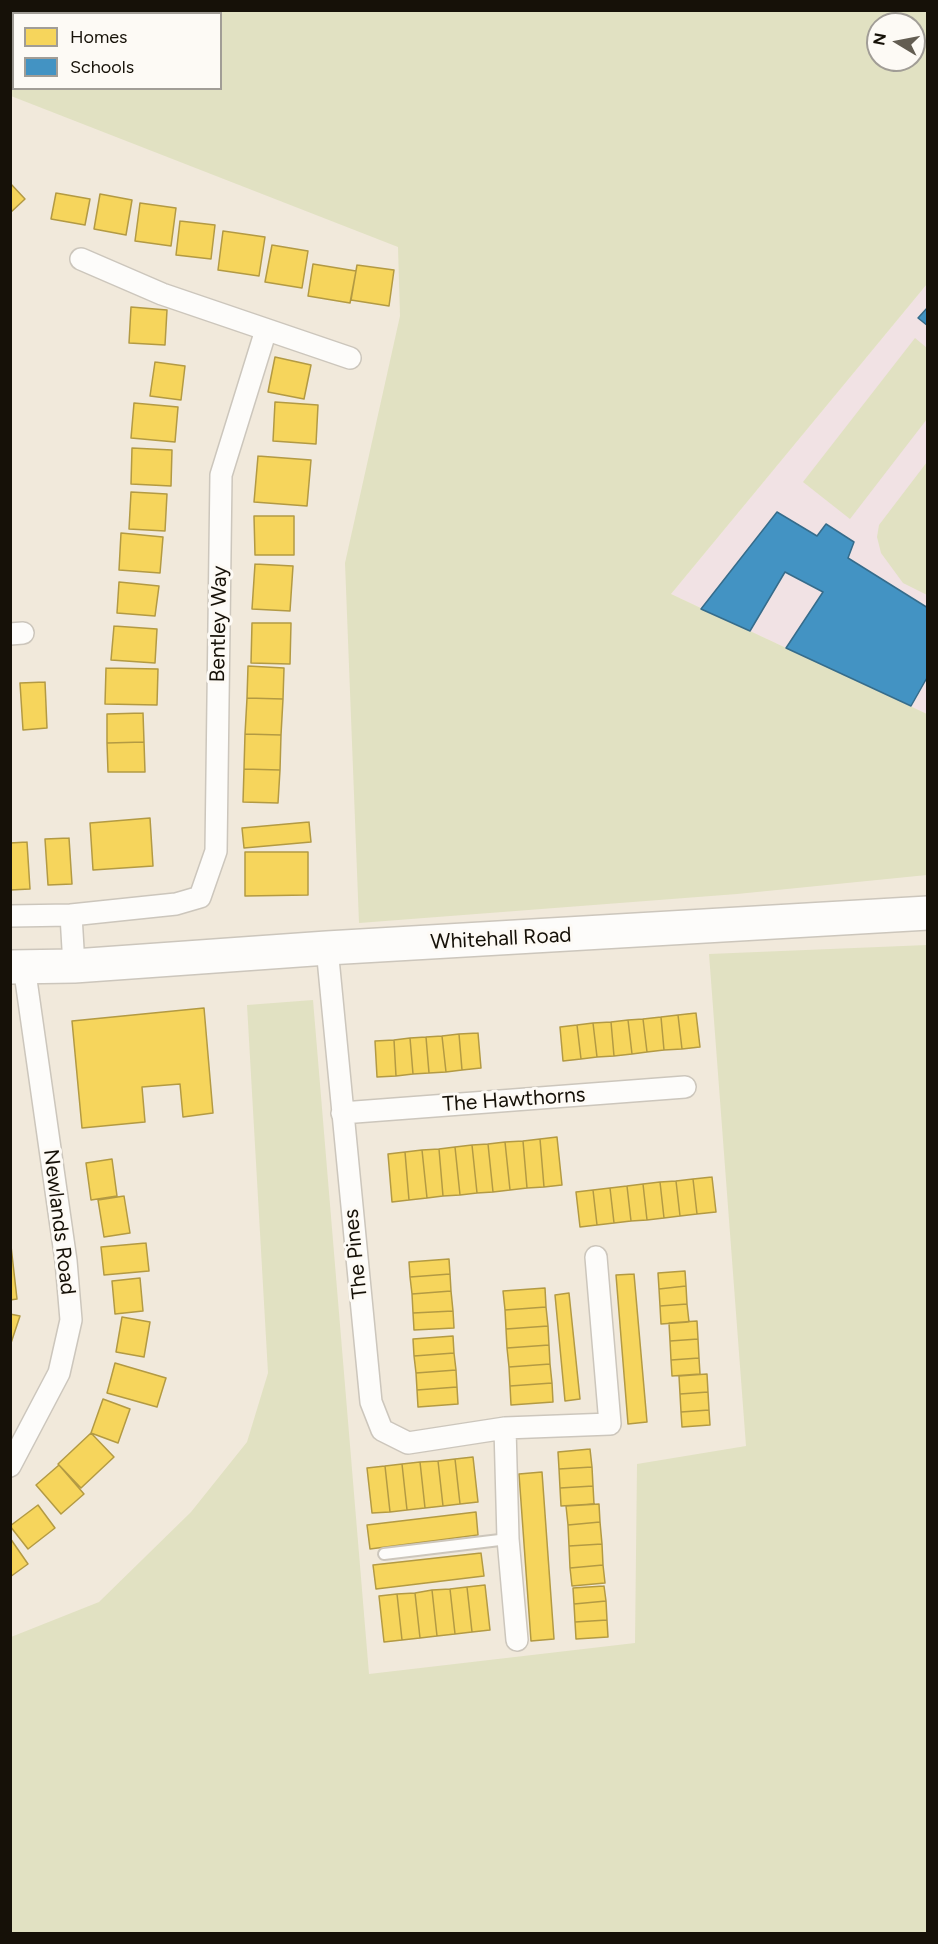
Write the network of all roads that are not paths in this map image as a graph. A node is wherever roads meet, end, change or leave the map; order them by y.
1 (81, 258) dead end
2 (266, 330) junction
3 (350, 358) dead end
4 (927, 913) edge
5 (71, 915) junction
6 (10, 916) edge
7 (327, 948) junction
8 (17, 966) edge
9 (74, 966) junction
10 (685, 1087) dead end
11 (342, 1113) junction
12 (596, 1257) dead end
13 (505, 1428) junction
14 (10, 1466) edge
15 (508, 1539) junction
16 (384, 1554) dead end
17 (517, 1640) dead end

1 - 2 street
2 - 3 street
2 - 5 street, Bentley Way
4 - 7 main road, Whitehall Road
5 - 6 street
5 - 9 street
7 - 9 main road, Whitehall Road
7 - 11 street, The Pines
8 - 9 main road, Whitehall Road
8 - 14 street, Newlands Road
10 - 11 street, The Hawthorns
11 - 13 street, The Pines
12 - 13 street, The Pines
13 - 15 street
15 - 16 lane
15 - 17 street

